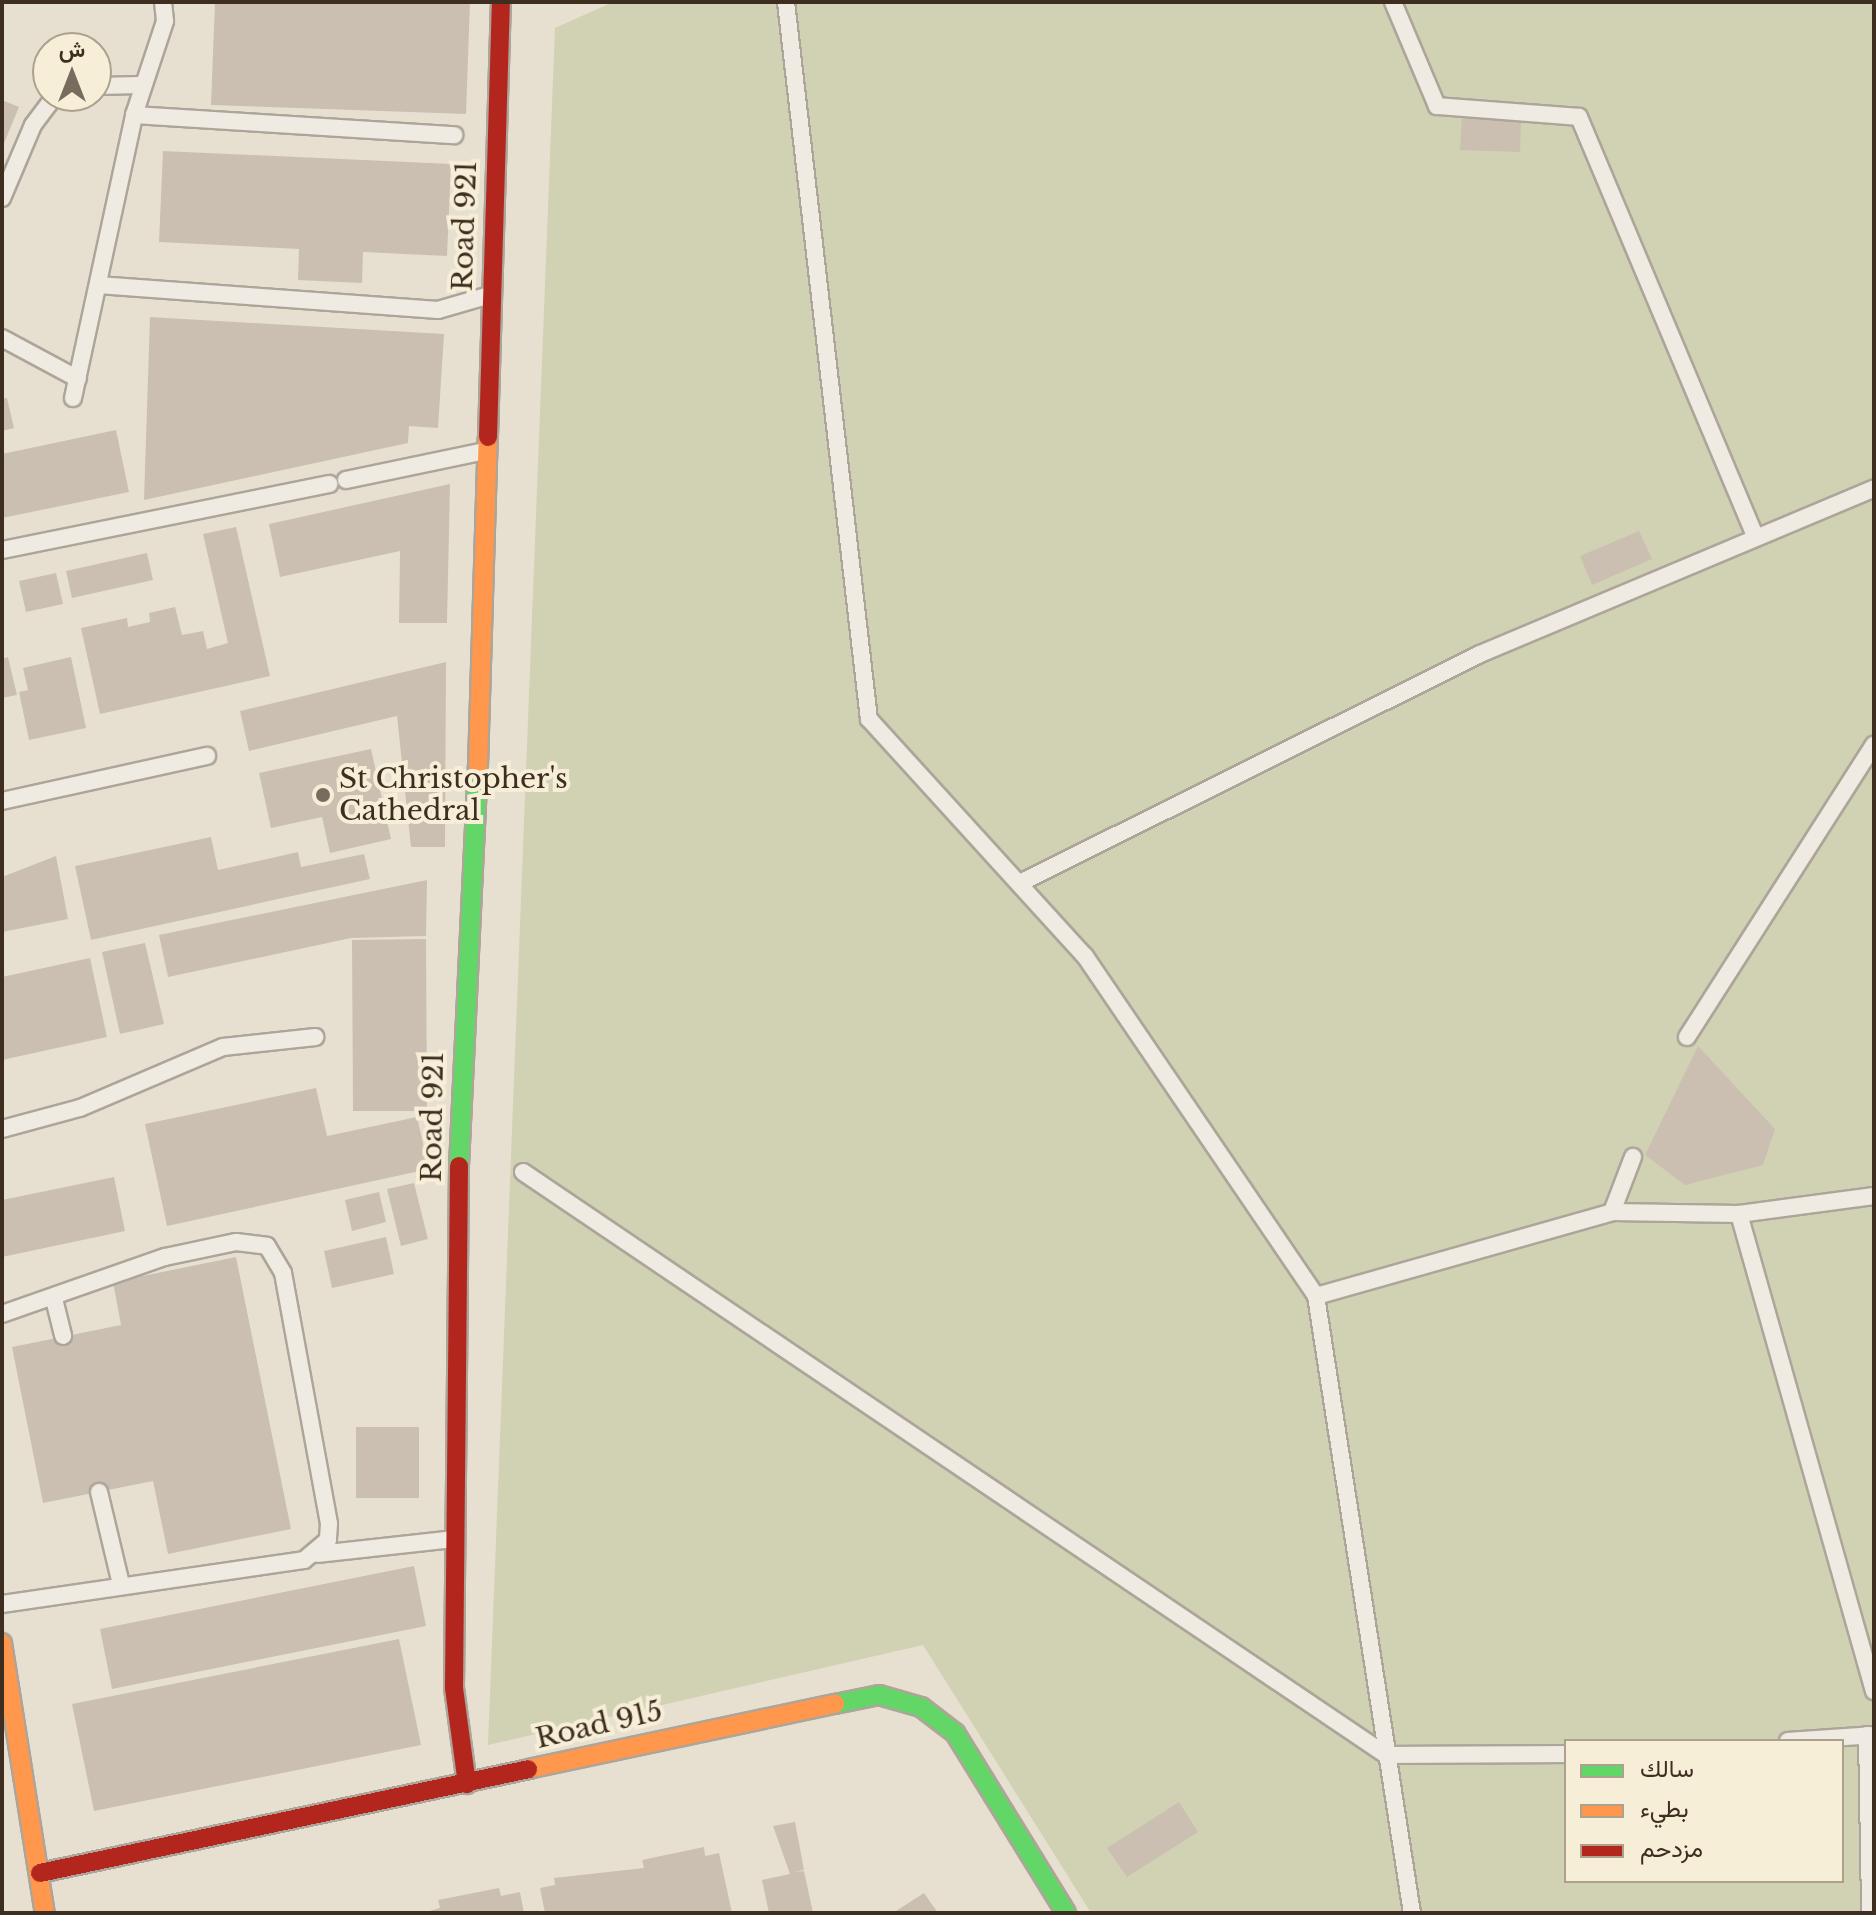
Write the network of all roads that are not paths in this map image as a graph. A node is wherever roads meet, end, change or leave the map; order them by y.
1 (163, 2) edge
2 (501, 2) edge
3 (786, 2) edge
4 (1393, 2) edge
5 (142, 85) junction
6 (112, 86) edge
7 (43, 112) edge
8 (134, 115) junction
9 (454, 135) dead end
10 (2, 198) edge
11 (98, 285) junction
12 (491, 295) junction
13 (2, 338) edge
14 (78, 379) junction
15 (73, 398) dead end
16 (487, 451) junction
17 (346, 480) dead end
18 (329, 484) dead end
19 (1874, 488) edge
20 (1754, 534) junction
21 (2, 550) edge
22 (1874, 745) edge
23 (207, 756) dead end
24 (2, 801) edge
25 (1024, 881) junction
26 (315, 1037) dead end
27 (1687, 1037) dead end
28 (2, 1129) edge
29 (1633, 1157) dead end
30 (523, 1172) dead end
31 (1874, 1196) edge
32 (1612, 1212) junction
33 (1739, 1214) junction
34 (1316, 1296) junction
35 (54, 1299) junction
36 (2, 1314) edge
37 (63, 1336) dead end
38 (99, 1492) dead end
39 (454, 1539) junction
40 (318, 1554) junction
41 (121, 1584) junction
42 (2, 1604) edge
43 (2, 1643) edge
44 (1874, 1691) edge
45 (8, 1708) edge
46 (1870, 1735) edge
47 (1815, 1739) edge
48 (1564, 1754) edge
49 (1386, 1755) junction
50 (2, 1780) edge
51 (26, 1780) junction
52 (467, 1784) junction
53 (40, 1873) junction
54 (45, 1913) edge
55 (1066, 1913) edge
56 (1412, 1913) edge
57 (1870, 1913) edge

1 - 5 lane
2 - 12 street, Road 921
3 - 25 lane
4 - 20 lane
5 - 6 lane
5 - 8 lane
7 - 10 lane
8 - 9 lane
8 - 11 lane
11 - 12 lane
11 - 14 lane
12 - 16 street, Road 921
13 - 14 lane
14 - 15 lane
16 - 17 lane
16 - 39 street, Road 921
18 - 21 lane
19 - 20 lane
20 - 25 lane
22 - 27 lane
23 - 24 lane
25 - 34 lane
26 - 28 lane
29 - 32 lane
30 - 49 lane
31 - 33 lane
32 - 33 lane
32 - 34 lane
33 - 44 lane
34 - 49 lane
35 - 36 lane
35 - 37 lane
35 - 40 lane
38 - 41 lane
39 - 40 lane
39 - 52 street, Road 921
40 - 41 lane
41 - 42 lane
43 - 45 street
45 - 51 street
46 - 47 lane
46 - 57 lane
48 - 49 lane
49 - 56 lane
50 - 51 lane
51 - 53 street
52 - 53 street, Road 915
52 - 55 street, Road 915
53 - 54 street

